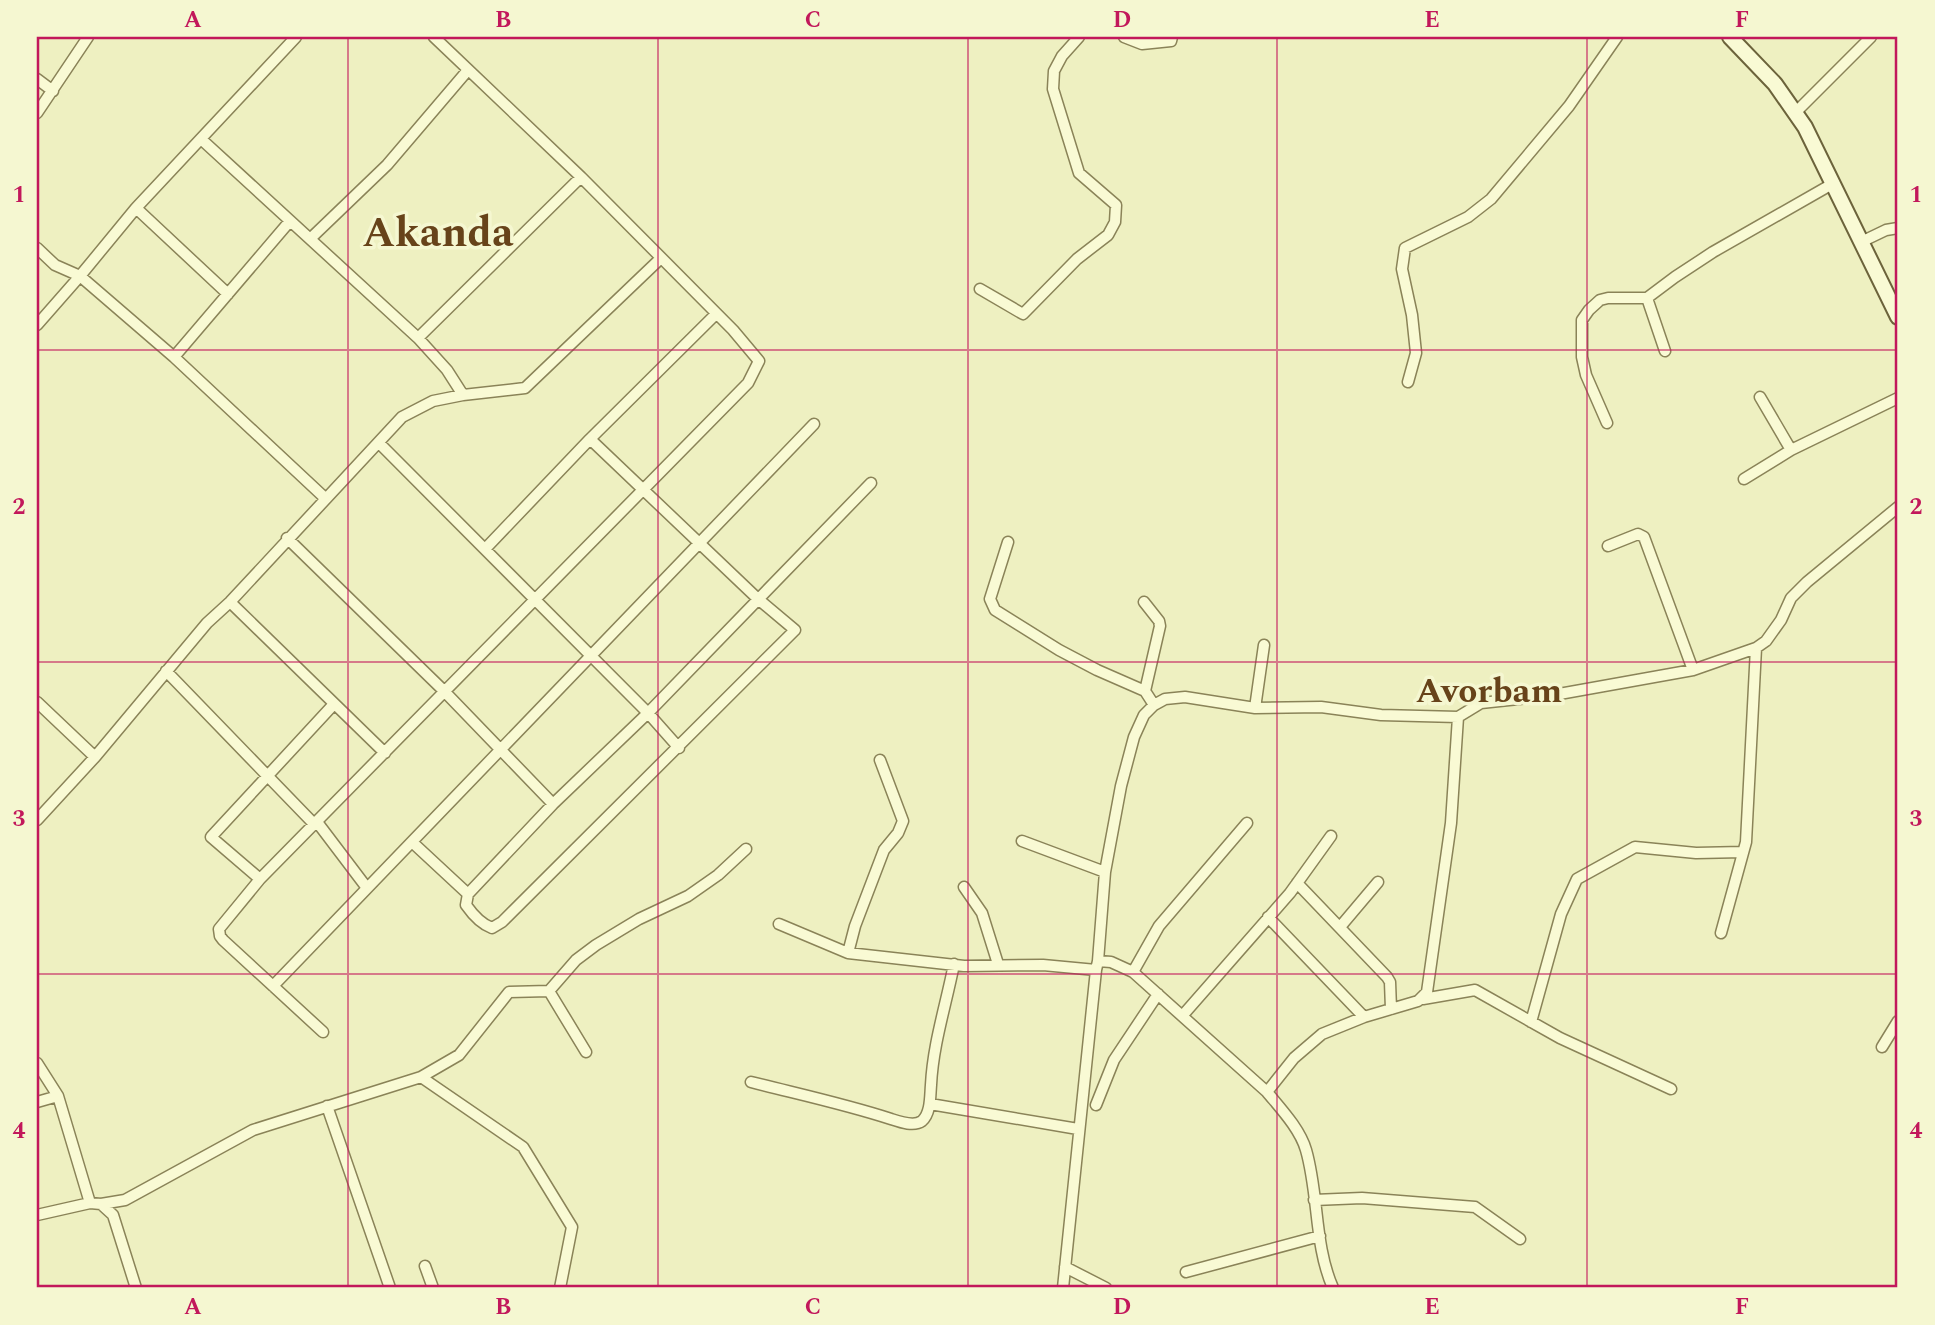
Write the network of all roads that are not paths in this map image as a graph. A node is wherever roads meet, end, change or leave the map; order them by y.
1 (88, 37) edge
2 (296, 37) edge
3 (434, 37) edge
4 (1079, 37) edge
5 (1124, 37) edge
6 (1172, 37) edge
7 (1617, 37) edge
8 (1730, 37) edge
9 (1871, 37) edge
10 (468, 70) junction
11 (37, 79) edge
12 (53, 91) junction
13 (1796, 112) junction
14 (37, 113) edge
15 (201, 139) junction
16 (580, 177) junction
17 (1833, 183) junction
18 (136, 208) junction
19 (290, 221) junction
20 (1898, 228) edge
21 (311, 238) junction
22 (1861, 242) junction
23 (37, 248) edge
24 (660, 259) junction
25 (80, 276) junction
26 (980, 289) dead end
27 (228, 294) junction
28 (1647, 298) junction
29 (716, 314) junction
30 (1898, 317) edge
31 (37, 325) edge
32 (418, 338) junction
33 (1665, 351) dead end
34 (174, 358) junction
35 (1408, 382) dead end
36 (463, 395) junction
37 (1760, 397) dead end
38 (1898, 398) edge
39 (1607, 423) dead end
40 (814, 424) dead end
41 (590, 439) junction
42 (379, 443) junction
43 (1791, 450) junction
44 (1744, 480) dead end
45 (871, 483) dead end
46 (643, 488) junction
47 (325, 498) junction
48 (1898, 507) edge
49 (287, 538) junction
50 (699, 542) junction
51 (1007, 542) dead end
52 (1608, 547) dead end
53 (486, 548) junction
54 (536, 599) junction
55 (758, 599) junction
56 (230, 602) junction
57 (1144, 602) dead end
58 (1264, 645) dead end
59 (1756, 648) junction
60 (592, 656) junction
61 (1693, 670) junction
62 (166, 671) junction
63 (443, 690) junction
64 (1145, 691) junction
65 (37, 702) edge
66 (334, 704) junction
67 (1154, 705) junction
68 (1255, 708) junction
69 (648, 713) junction
70 (1458, 717) junction
71 (679, 748) junction
72 (500, 750) junction
73 (385, 752) junction
74 (95, 757) junction
75 (880, 760) dead end
76 (267, 776) junction
77 (553, 804) junction
78 (37, 820) edge
79 (316, 823) junction
80 (1247, 823) dead end
81 (1331, 836) dead end
82 (1022, 841) dead end
83 (412, 842) junction
84 (746, 849) dead end
85 (1743, 852) junction
86 (1105, 872) junction
87 (260, 878) junction
88 (1378, 882) dead end
89 (1297, 883) junction
90 (964, 887) dead end
91 (367, 888) junction
92 (468, 894) junction
93 (1268, 917) junction
94 (779, 924) dead end
95 (1340, 927) junction
96 (1721, 933) dead end
97 (848, 953) junction
98 (954, 964) junction
99 (998, 964) junction
100 (1097, 965) junction
101 (1133, 972) junction
102 (273, 986) junction
103 (549, 991) junction
104 (1158, 994) junction
105 (1423, 999) junction
106 (1391, 1009) junction
107 (1183, 1015) junction
108 (1364, 1017) junction
109 (1898, 1021) edge
110 (1531, 1023) junction
111 (323, 1032) dead end
112 (1882, 1047) dead end
113 (586, 1052) dead end
114 (37, 1063) edge
115 (421, 1077) junction
116 (751, 1082) dead end
117 (1671, 1089) dead end
118 (1267, 1092) junction
119 (58, 1096) junction
120 (37, 1101) edge
121 (930, 1104) junction
122 (1096, 1105) dead end
123 (327, 1106) junction
124 (1078, 1129) junction
125 (125, 1200) junction
126 (1314, 1200) junction
127 (96, 1203) junction
128 (37, 1215) edge
129 (113, 1215) junction
130 (1320, 1236) junction
131 (1520, 1239) dead end
132 (425, 1266) dead end
133 (1065, 1267) junction
134 (1186, 1272) dead end
135 (136, 1288) edge
136 (390, 1288) edge
137 (433, 1288) edge
138 (560, 1288) edge
139 (1063, 1288) edge
140 (1106, 1288) edge
141 (1332, 1288) edge

1 - 12 street
2 - 15 street
3 - 10 street
4 - 26 street
5 - 6 street
7 - 35 street
8 - 13 street
9 - 13 street
10 - 16 street
10 - 21 street
11 - 12 street
12 - 14 street
13 - 17 street
15 - 18 street
15 - 19 street
16 - 24 street
16 - 32 street
17 - 22 street
17 - 28 street
18 - 25 street
18 - 27 street
19 - 21 street
19 - 27 street
20 - 22 street
21 - 32 street
22 - 30 street
23 - 25 street
24 - 29 street
24 - 36 street
25 - 31 street
25 - 34 street
27 - 34 street
28 - 33 street
28 - 39 street
29 - 41 street
29 - 46 street
32 - 36 street
34 - 47 street
36 - 42 street
37 - 43 street
38 - 43 street
40 - 50 street
41 - 46 street
41 - 53 street
42 - 47 street
42 - 53 street
43 - 44 street
45 - 55 street
46 - 50 street
46 - 54 street
47 - 49 street
48 - 59 street
49 - 56 street
49 - 63 street
50 - 55 street
50 - 60 street
51 - 64 street
52 - 61 street
53 - 54 street
54 - 60 street
54 - 63 street
55 - 69 street
55 - 71 street
56 - 62 street
56 - 66 street
57 - 64 street
58 - 68 street
59 - 61 street
59 - 85 street
60 - 69 street
60 - 72 street
61 - 70 street
62 - 74 street
62 - 76 street
63 - 72 street
63 - 73 street
64 - 67 street
65 - 74 street
66 - 73 street
66 - 76 street
67 - 68 street
67 - 86 street
68 - 70 street
69 - 71 street
69 - 77 street
70 - 105 street
71 - 92 street
72 - 77 street
72 - 83 street
73 - 79 street
74 - 78 street
75 - 97 street
76 - 79 street
76 - 87 street
77 - 92 street
79 - 87 street
79 - 91 street
80 - 101 street
81 - 89 street
82 - 86 street
83 - 91 street
83 - 92 street
84 - 103 street
85 - 96 street
85 - 110 street
86 - 100 street
87 - 102 street
88 - 95 street
89 - 93 street
89 - 95 street
90 - 99 street
91 - 102 street
93 - 107 street
93 - 108 street
94 - 97 street
95 - 106 street
97 - 98 street
98 - 99 street
98 - 121 street
99 - 100 street
100 - 101 street
100 - 124 street
101 - 104 street
102 - 111 street
103 - 113 street
103 - 115 street
104 - 107 street
104 - 122 street
105 - 106 street
105 - 110 street
106 - 108 street
107 - 118 street
108 - 118 street
109 - 112 street
110 - 117 street
114 - 119 street
115 - 123 street
115 - 138 street
116 - 121 street
118 - 126 street
119 - 120 street
119 - 127 street
121 - 124 street
123 - 125 street
123 - 136 street
124 - 133 street
125 - 127 street
125 - 129 street
126 - 130 street
126 - 131 street
127 - 128 street
127 - 129 street
129 - 135 street
130 - 134 street
130 - 141 street
132 - 137 street
133 - 139 street
133 - 140 street

